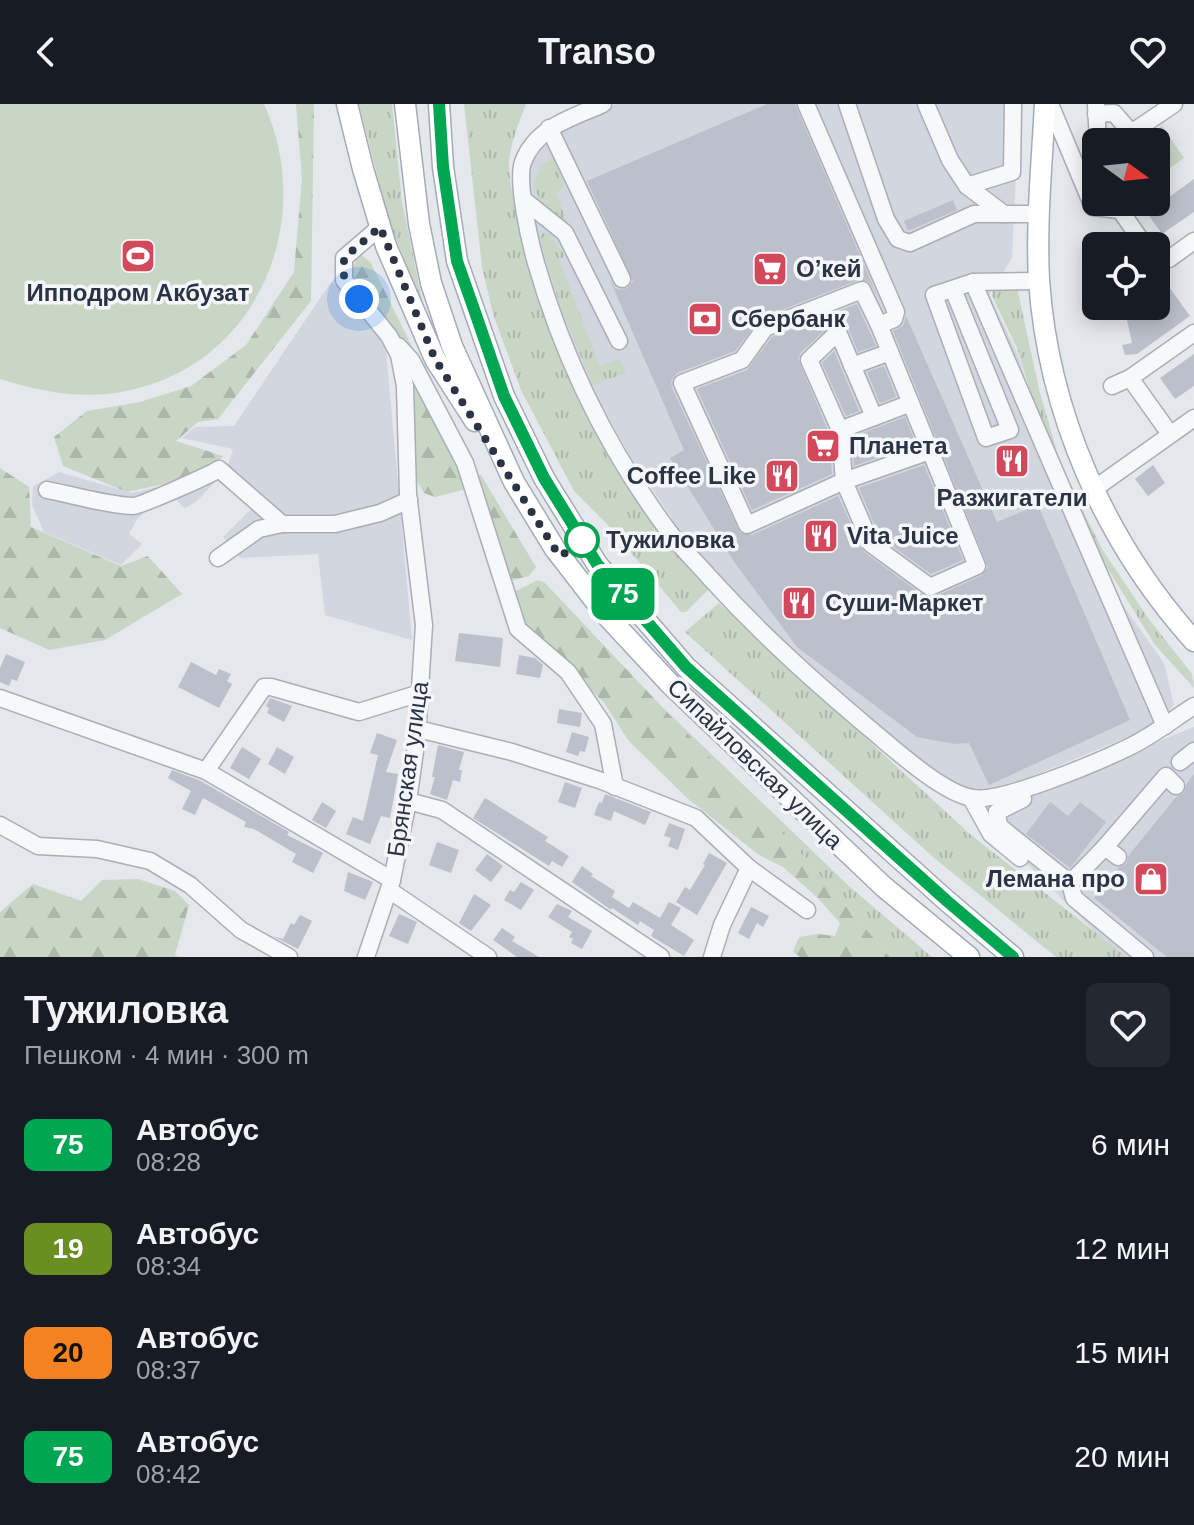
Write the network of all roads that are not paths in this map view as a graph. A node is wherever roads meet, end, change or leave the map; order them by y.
1 (347, 104) edge
2 (405, 104) edge
3 (439, 104) edge
4 (603, 104) edge
5 (806, 104) edge
6 (847, 104) edge
7 (926, 104) edge
8 (1013, 104) edge
9 (1048, 104) edge
10 (1174, 104) edge
11 (1096, 109) edge
12 (549, 128) junction
13 (1082, 170) edge
14 (967, 186) junction
15 (524, 200) junction
16 (1004, 214) junction
17 (1039, 214) junction
18 (380, 227) junction
19 (1194, 241) edge
20 (1170, 258) edge
21 (622, 279) dead end
22 (1039, 281) junction
23 (973, 282) junction
24 (953, 289) junction
25 (879, 325) junction
26 (1194, 333) edge
27 (389, 336) junction
28 (619, 341) dead end
29 (890, 352) junction
30 (852, 366) junction
31 (1130, 378) junction
32 (1112, 386) dead end
33 (911, 403) junction
34 (874, 417) junction
35 (1194, 418) edge
36 (840, 430) junction
37 (1170, 434) junction
38 (930, 451) junction
39 (844, 481) junction
40 (514, 482) junction
41 (1094, 489) junction
42 (47, 490) dead end
43 (409, 500) junction
44 (282, 524) junction
45 (218, 558) dead end
46 (1194, 641) edge
47 (420, 693) junction
48 (0, 698) edge
49 (1192, 709) edge
50 (1165, 726) junction
51 (418, 729) junction
52 (1128, 748) junction
53 (1194, 751) edge
54 (1180, 762) dead end
55 (206, 771) junction
56 (1176, 786) dead end
57 (615, 787) junction
58 (971, 798) junction
59 (408, 801) junction
60 (0, 825) edge
61 (749, 868) junction
62 (1055, 874) junction
63 (1070, 883) junction
64 (390, 885) junction
65 (807, 910) dead end
66 (289, 957) edge
67 (366, 957) edge
68 (488, 957) edge
69 (661, 957) edge
70 (712, 957) edge
71 (969, 957) edge
72 (1013, 957) edge
73 (1145, 957) edge

1 - 18 main road
2 - 40 main road, Сипайловская улица
3 - 72 main road, Сипайловская улица
4 - 12 street
5 - 25 street
6 - 16 street
7 - 14 street
8 - 14 street
9 - 13 street
9 - 17 main road
10 - 11 street
12 - 15 street
12 - 21 street
14 - 16 street
15 - 28 street
15 - 58 street
16 - 17 street
17 - 22 main road
18 - 27 street
18 - 40 main road
19 - 20 street
22 - 23 street
22 - 41 main road
23 - 24 street
23 - 50 street
24 - 24 street
25 - 29 street
25 - 39 street
26 - 31 street
27 - 43 street, Брянская улица
27 - 57 street
29 - 30 street
29 - 33 street
30 - 34 street
30 - 36 street
31 - 32 street
31 - 37 street
33 - 34 street
33 - 38 street
34 - 36 street
35 - 37 street
36 - 39 street
37 - 41 street
38 - 39 street
38 - 39 street
40 - 71 main road, Сипайловская улица
41 - 46 main road
42 - 44 street
43 - 44 street
43 - 47 street, Брянская улица
44 - 45 street
47 - 51 street, Брянская улица
47 - 55 street
48 - 55 street
49 - 50 street
50 - 52 street
51 - 57 street
51 - 59 street, Брянская улица
52 - 58 street
52 - 62 street
53 - 54 street
55 - 64 street
56 - 63 street
57 - 61 street
58 - 62 street
59 - 64 street, Брянская улица
59 - 69 street
60 - 66 street
61 - 65 street
61 - 70 street
62 - 63 street
63 - 73 street
64 - 67 street, Брянская улица
64 - 68 street

